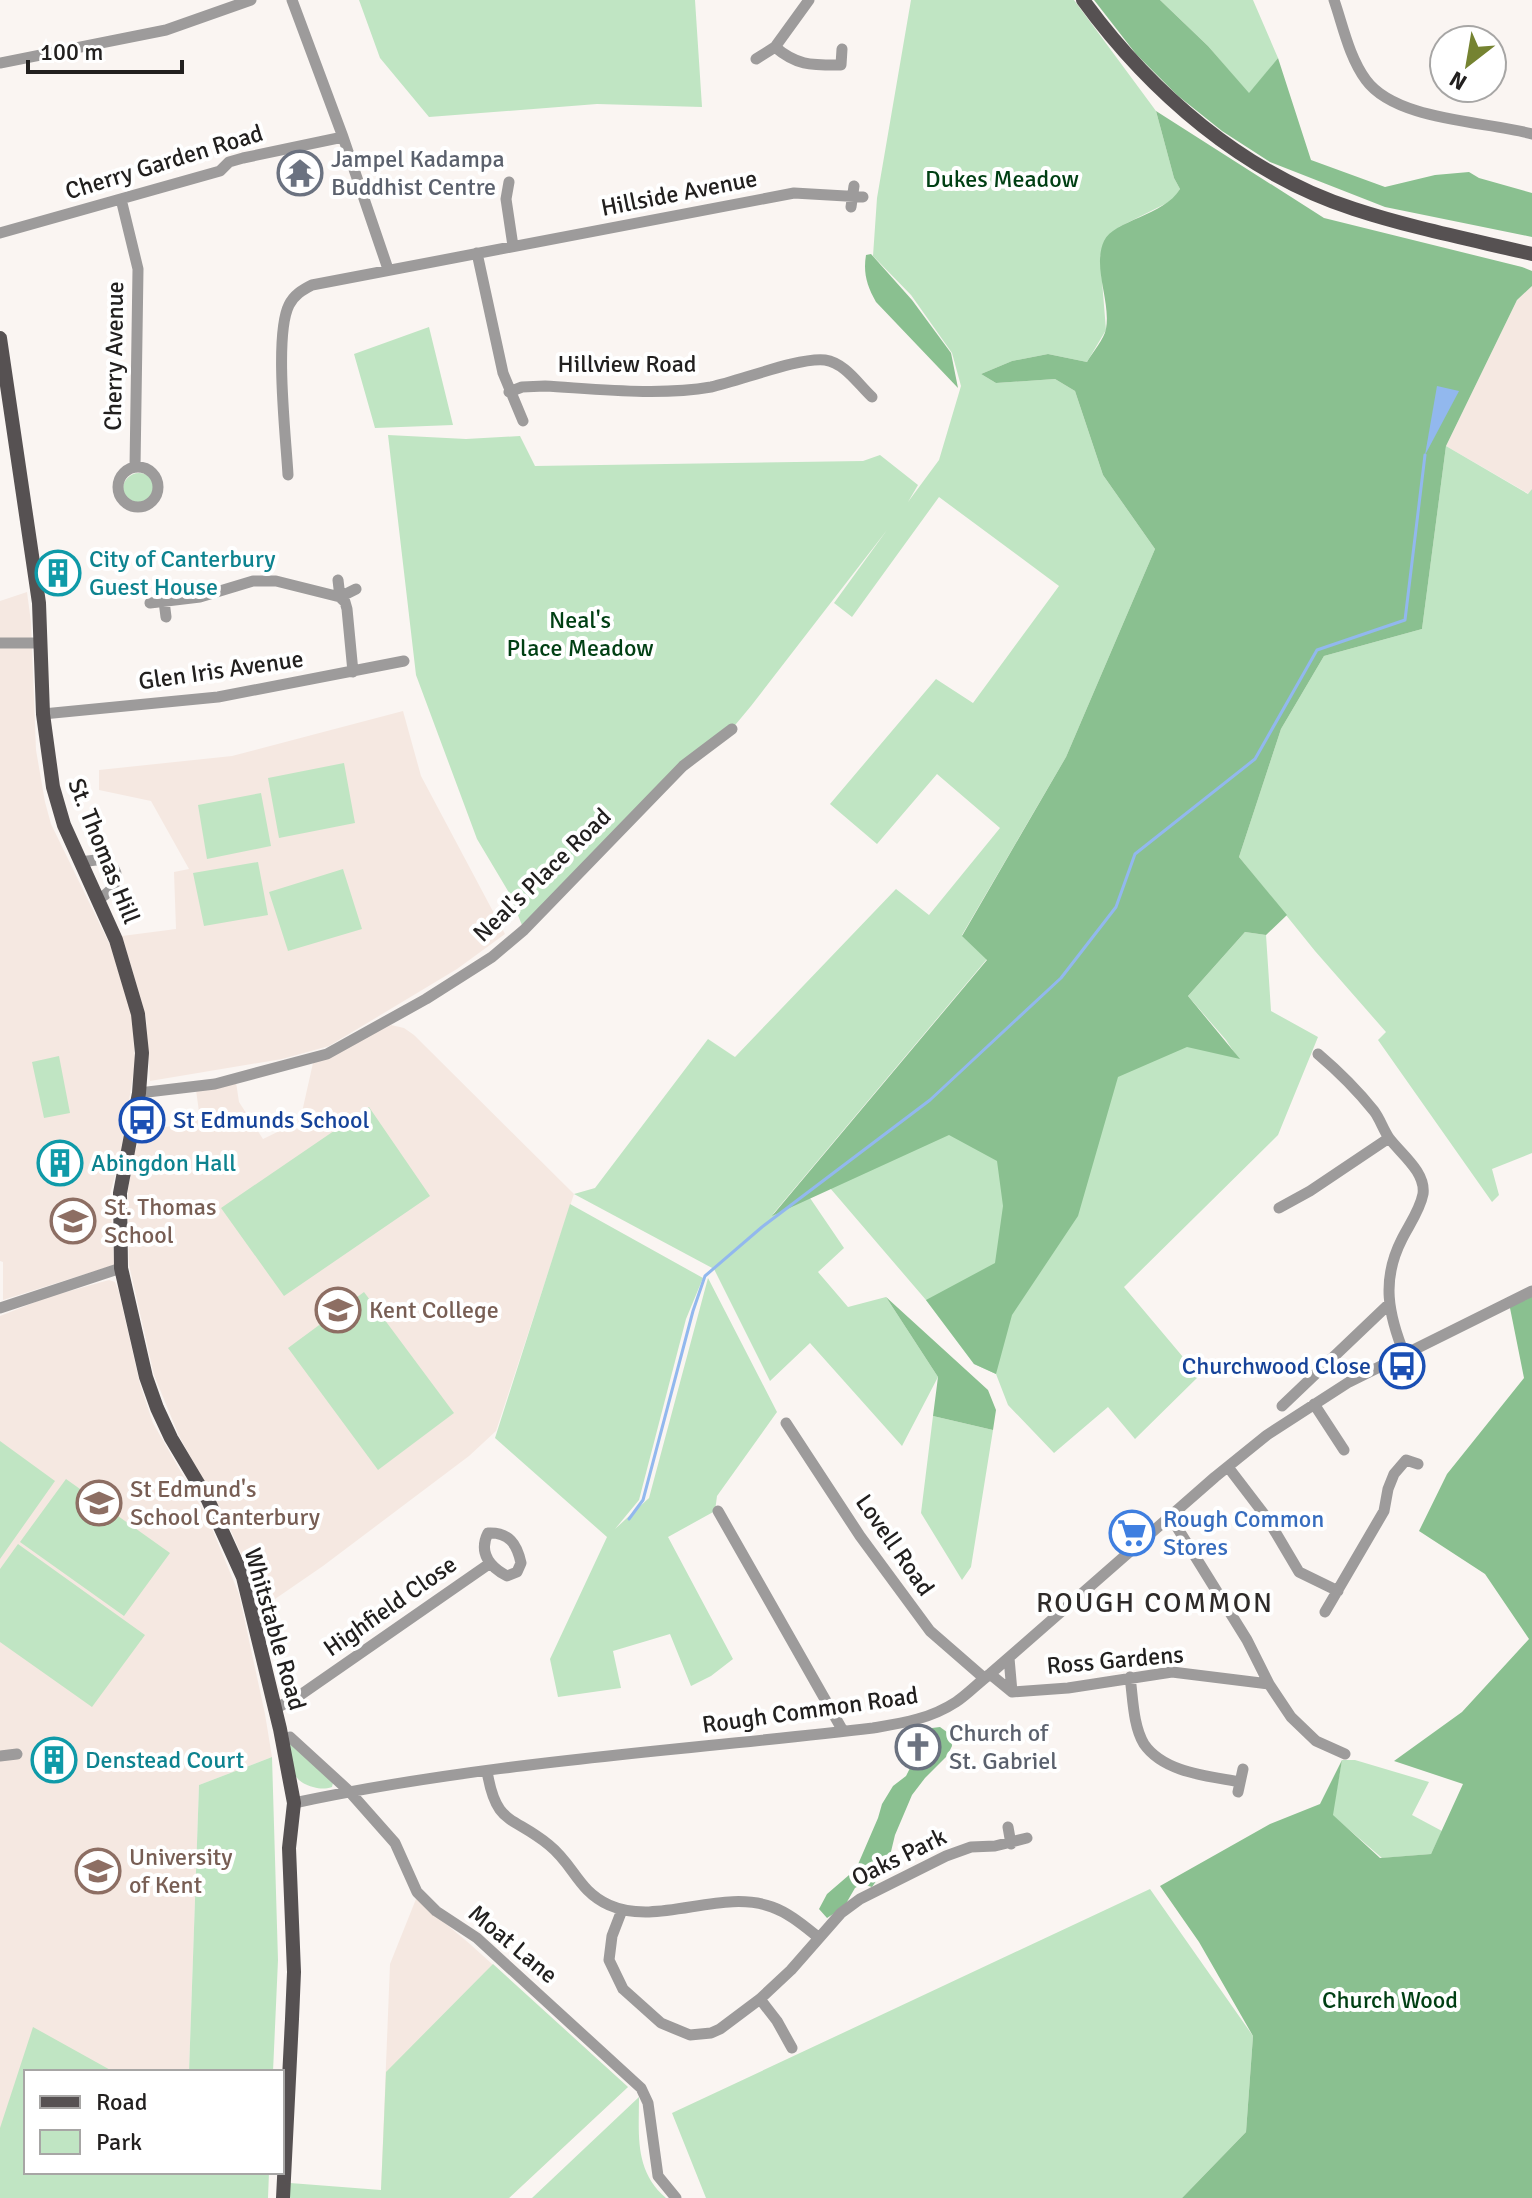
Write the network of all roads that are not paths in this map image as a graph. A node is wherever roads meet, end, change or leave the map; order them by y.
1 (251, 0) edge
2 (292, 0) edge
3 (809, 0) edge
4 (1083, 0) edge
5 (1334, 0) edge
6 (234, 3) edge
7 (775, 47) junction
8 (842, 49) dead end
9 (756, 59) dead end
10 (0, 63) edge
11 (1532, 134) edge
12 (343, 137) junction
13 (509, 182) dead end
14 (855, 196) dead end
15 (121, 199) junction
16 (0, 233) edge
17 (513, 246) junction
18 (477, 253) junction
19 (1532, 254) edge
20 (388, 269) junction
21 (0, 338) edge
22 (509, 392) junction
23 (872, 397) dead end
24 (523, 421) dead end
25 (135, 467) dead end
26 (288, 475) dead end
27 (338, 580) dead end
28 (356, 589) dead end
29 (340, 597) junction
30 (164, 601) junction
31 (150, 603) dead end
32 (166, 617) dead end
33 (0, 643) edge
34 (40, 643) junction
35 (404, 661) dead end
36 (353, 672) junction
37 (43, 714) junction
38 (732, 729) dead end
39 (80, 862) junction
40 (98, 900) junction
41 (397, 1030) dead end
42 (367, 1031) junction
43 (1318, 1054) dead end
44 (139, 1093) junction
45 (1389, 1138) junction
46 (1279, 1208) dead end
47 (121, 1268) junction
48 (1532, 1291) edge
49 (1389, 1304) junction
50 (0, 1308) edge
51 (1405, 1356) junction
52 (1306, 1386) junction
53 (1317, 1402) junction
54 (1282, 1406) dead end
55 (786, 1423) dead end
56 (1344, 1450) dead end
57 (1418, 1464) dead end
58 (1228, 1467) junction
59 (718, 1511) dead end
60 (1170, 1516) junction
61 (489, 1564) dead end
62 (1338, 1591) junction
63 (1325, 1612) dead end
64 (1009, 1658) junction
65 (987, 1676) junction
66 (1130, 1677) junction
67 (1269, 1684) junction
68 (1012, 1692) junction
69 (274, 1709) junction
70 (843, 1731) junction
71 (290, 1737) dead end
72 (17, 1754) dead end
73 (1345, 1754) dead end
74 (0, 1756) edge
75 (487, 1771) junction
76 (1240, 1781) dead end
77 (349, 1791) junction
78 (294, 1803) junction
79 (1008, 1827) dead end
80 (1027, 1838) dead end
81 (1011, 1844) junction
82 (622, 1910) junction
83 (818, 1937) junction
84 (760, 1999) junction
85 (792, 2048) dead end
86 (283, 2198) edge
87 (676, 2198) edge

1 - 6 street
2 - 12 street
3 - 7 street
4 - 19 main road
5 - 11 street
6 - 10 street
7 - 8 street
7 - 9 street
12 - 15 street, Cherry Garden Road
12 - 20 street
13 - 17 street
14 - 17 street, Hillside Avenue
15 - 16 street, Cherry Garden Road
15 - 25 street, Cherry Avenue
17 - 18 street, Hillside Avenue
18 - 20 street, Hillside Avenue
18 - 22 street
20 - 26 street, Hillside Avenue
21 - 34 main road, St. Thomas Hill
22 - 23 street, Hillview Road
22 - 24 street
27 - 29 street
28 - 29 street
29 - 30 street
29 - 36 street
30 - 31 street
30 - 32 street
33 - 34 street
34 - 37 main road, St. Thomas Hill
35 - 36 street, Glen Iris Avenue
36 - 37 street, Glen Iris Avenue
37 - 39 main road, St. Thomas Hill
38 - 42 street, Neal's Place Road
39 - 40 main road, St. Thomas Hill
39 - 40 street
40 - 44 main road, St. Thomas Hill
41 - 42 street, Neal's Place Road
42 - 44 street, Neal's Place Road
43 - 45 street
44 - 47 main road, Whitstable Road
45 - 46 street
45 - 49 street
47 - 50 street
47 - 69 main road, Whitstable Road
48 - 51 street, Rough Common Road
49 - 51 street
49 - 52 street
51 - 53 street, Rough Common Road
52 - 53 street
52 - 54 street
53 - 56 street
53 - 58 street, Rough Common Road
55 - 65 street, Lovell Road
57 - 62 street
58 - 60 street, Rough Common Road
58 - 62 street
59 - 70 street
60 - 64 street, Rough Common Road
60 - 67 street
61 - 69 street, Highfield Close
62 - 63 street
64 - 65 street, Rough Common Road
64 - 68 street
65 - 68 street
65 - 70 street, Rough Common Road
66 - 67 street, Ross Gardens
66 - 68 street, Ross Gardens
66 - 76 street
67 - 73 street
69 - 78 main road, Whitstable Road
70 - 75 street, Rough Common Road
71 - 77 street, Moat Lane
72 - 74 street
75 - 77 street, Rough Common Road
75 - 82 street
77 - 78 street, Rough Common Road
77 - 87 street, Moat Lane
78 - 86 main road, Whitstable Road
79 - 81 street
80 - 81 street, Oaks Park
81 - 83 street, Oaks Park
82 - 83 street
82 - 84 street, Oaks Park
83 - 84 street, Oaks Park
84 - 85 street

